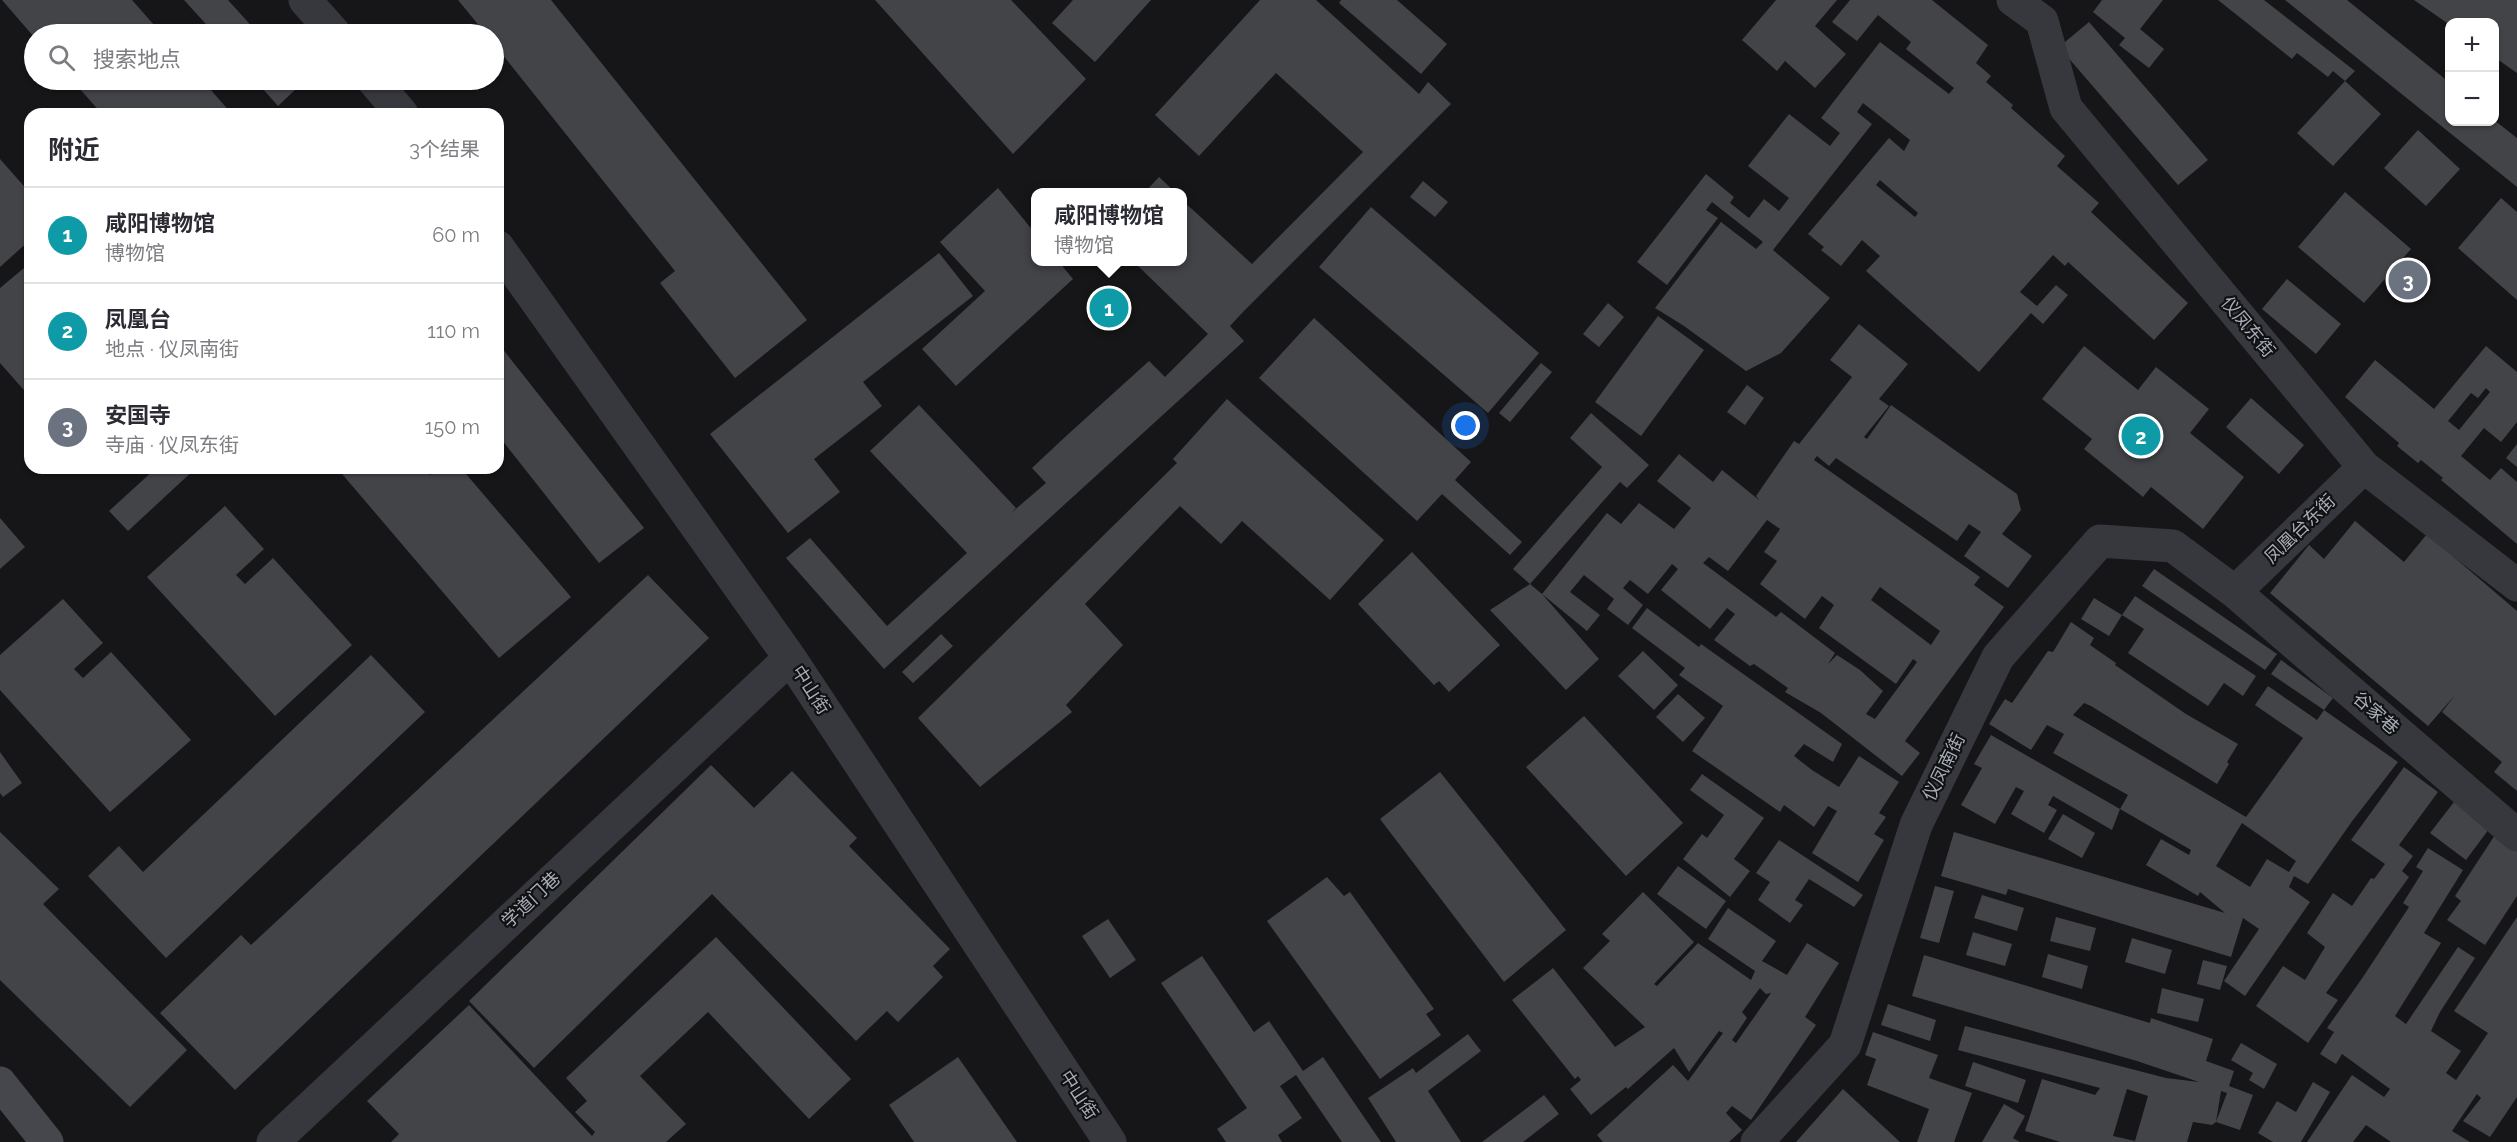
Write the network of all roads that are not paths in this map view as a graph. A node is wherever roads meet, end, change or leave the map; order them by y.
1 (305, 0) edge
2 (2013, 0) edge
3 (2050, 11) edge
4 (326, 24) edge
5 (382, 90) edge
6 (397, 108) edge
7 (504, 255) edge
8 (2364, 467) junction
9 (2517, 585) edge
10 (2235, 592) junction
11 (790, 658) junction
12 (2517, 835) edge
13 (0, 1083) edge
14 (47, 1142) edge
15 (273, 1142) edge
16 (1110, 1142) edge
17 (1757, 1142) edge

1 - 4 street
2 - 3 street
3 - 8 street, 仪凤东街
5 - 6 street
7 - 11 street, 中山街
8 - 9 street, 仪凤东街
8 - 10 street, 凤凰台东街
10 - 12 street, 谷家巷
10 - 17 street, 仪凤南街
11 - 15 street, 学道门巷
11 - 16 street, 中山街
13 - 14 main road

